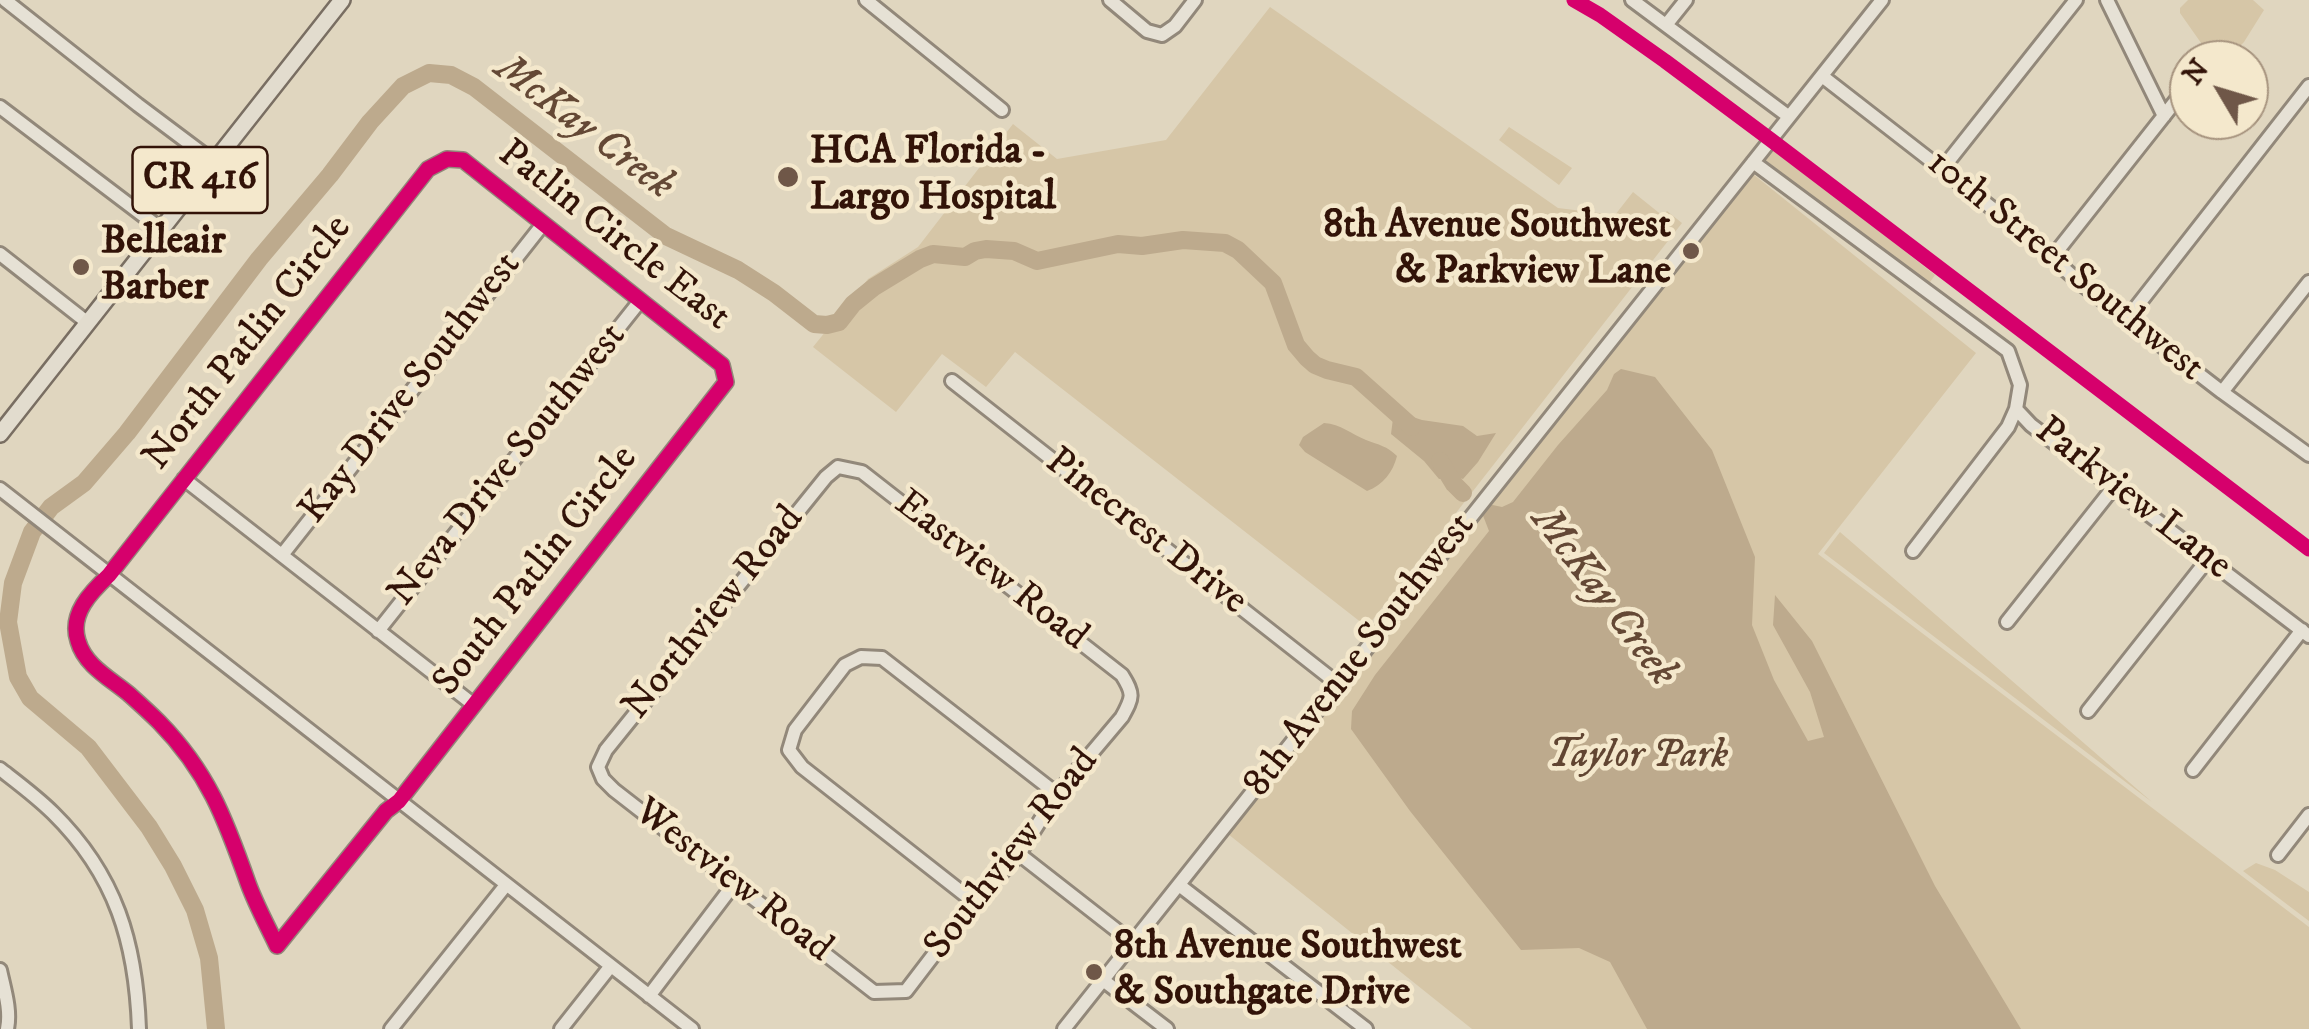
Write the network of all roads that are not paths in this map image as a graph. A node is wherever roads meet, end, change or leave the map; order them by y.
1 (5, 0) edge
2 (342, 0) edge
3 (866, 0) edge
4 (1110, 0) edge
5 (1195, 0) edge
6 (1632, 0) edge
7 (1686, 0) edge
8 (1882, 0) edge
9 (2076, 0) edge
10 (2107, 0) edge
11 (1666, 25) junction
12 (1822, 76) junction
13 (2309, 86) edge
14 (0, 108) edge
15 (1002, 110) dead end
16 (2169, 110) edge
17 (1788, 116) junction
18 (2164, 116) junction
19 (447, 159) joint
20 (214, 162) junction
21 (1754, 162) junction
22 (1943, 168) junction
23 (543, 224) junction
24 (160, 230) junction
25 (0, 254) edge
26 (2051, 259) junction
27 (2309, 282) edge
28 (640, 301) junction
29 (2127, 319) junction
30 (88, 323) junction
31 (952, 381) dead end
32 (726, 382) joint
33 (2222, 392) junction
34 (2016, 408) junction
35 (0, 434) edge
36 (2309, 455) edge
37 (838, 467) joint
38 (184, 479) junction
39 (2113, 488) junction
40 (0, 490) edge
41 (1913, 552) dead end
42 (282, 555) junction
43 (2208, 558) junction
44 (109, 575) junction
45 (2007, 622) dead end
46 (378, 630) junction
47 (2305, 633) edge
48 (1338, 684) junction
49 (1132, 691) joint
50 (474, 706) junction
51 (2088, 711) dead end
52 (598, 766) joint
53 (0, 769) edge
54 (2192, 770) dead end
55 (1058, 794) junction
56 (399, 801) junction
57 (2309, 815) edge
58 (1019, 854) junction
59 (2278, 856) dead end
60 (734, 884) junction
61 (1179, 884) junction
62 (506, 885) junction
63 (974, 902) junction
64 (1132, 943) junction
65 (610, 967) junction
66 (0, 970) edge
67 (1103, 980) junction
68 (874, 992) joint
69 (649, 996) junction
70 (7, 1029) edge
71 (139, 1029) edge
72 (391, 1029) edge
73 (560, 1029) edge
74 (692, 1029) edge
75 (1064, 1029) edge
76 (1166, 1029) edge
77 (1366, 1029) edge

1 - 20 street
2 - 20 main road, CR 416
3 - 15 street
4 - 5 street
6 - 11 street
7 - 11 street
8 - 12 street, 8th Avenue Southwest
9 - 22 street
10 - 18 street
11 - 17 street
12 - 17 street, 8th Avenue Southwest
12 - 22 street, 10th Street Southwest
13 - 29 street
14 - 24 street
16 - 18 street
17 - 21 street, 8th Avenue Southwest
18 - 26 street
19 - 23 street, Patlin Circle East
19 - 38 street, North Patlin Circle
20 - 24 main road, CR 416
21 - 34 street, Parkview Lane
21 - 48 street, 8th Avenue Southwest
22 - 26 street, 10th Street Southwest
23 - 28 street, Patlin Circle East
23 - 42 street, Kay Drive Southwest
24 - 30 main road, CR 416
25 - 30 street
26 - 29 street, 10th Street Southwest
27 - 33 street
28 - 32 street, Patlin Circle East
28 - 46 street, Neva Drive Southwest
29 - 33 street, 10th Street Southwest
30 - 35 main road, CR 416
31 - 48 street, Pinecrest Drive
32 - 50 street, South Patlin Circle
33 - 36 street, 10th Street Southwest
34 - 39 street, Parkview Lane
34 - 41 street
37 - 49 street, Eastview Road
37 - 52 street, Northview Road
38 - 42 street
38 - 44 street, North Patlin Circle
39 - 43 street, Parkview Lane
39 - 45 street
40 - 44 street
42 - 46 street
43 - 47 street, Parkview Lane
43 - 51 street
44 - 56 street
44 - 56 street, North Patlin Circle
46 - 50 street
47 - 54 street
48 - 61 street, 8th Avenue Southwest
49 - 55 street, Southview Road
50 - 56 street, South Patlin Circle
52 - 60 street, Westview Road
53 - 71 street
55 - 58 street, Southview Road
55 - 63 street
56 - 62 street
57 - 59 street
58 - 63 street, Southview Road
58 - 64 street
60 - 68 street, Westview Road
60 - 69 street
61 - 64 street, 8th Avenue Southwest
61 - 77 street
62 - 65 street
62 - 72 street
63 - 68 street, Southview Road
64 - 67 street, 8th Avenue Southwest
65 - 69 street
65 - 73 street
66 - 70 street
67 - 75 street, 8th Avenue Southwest
67 - 76 street
69 - 74 street

